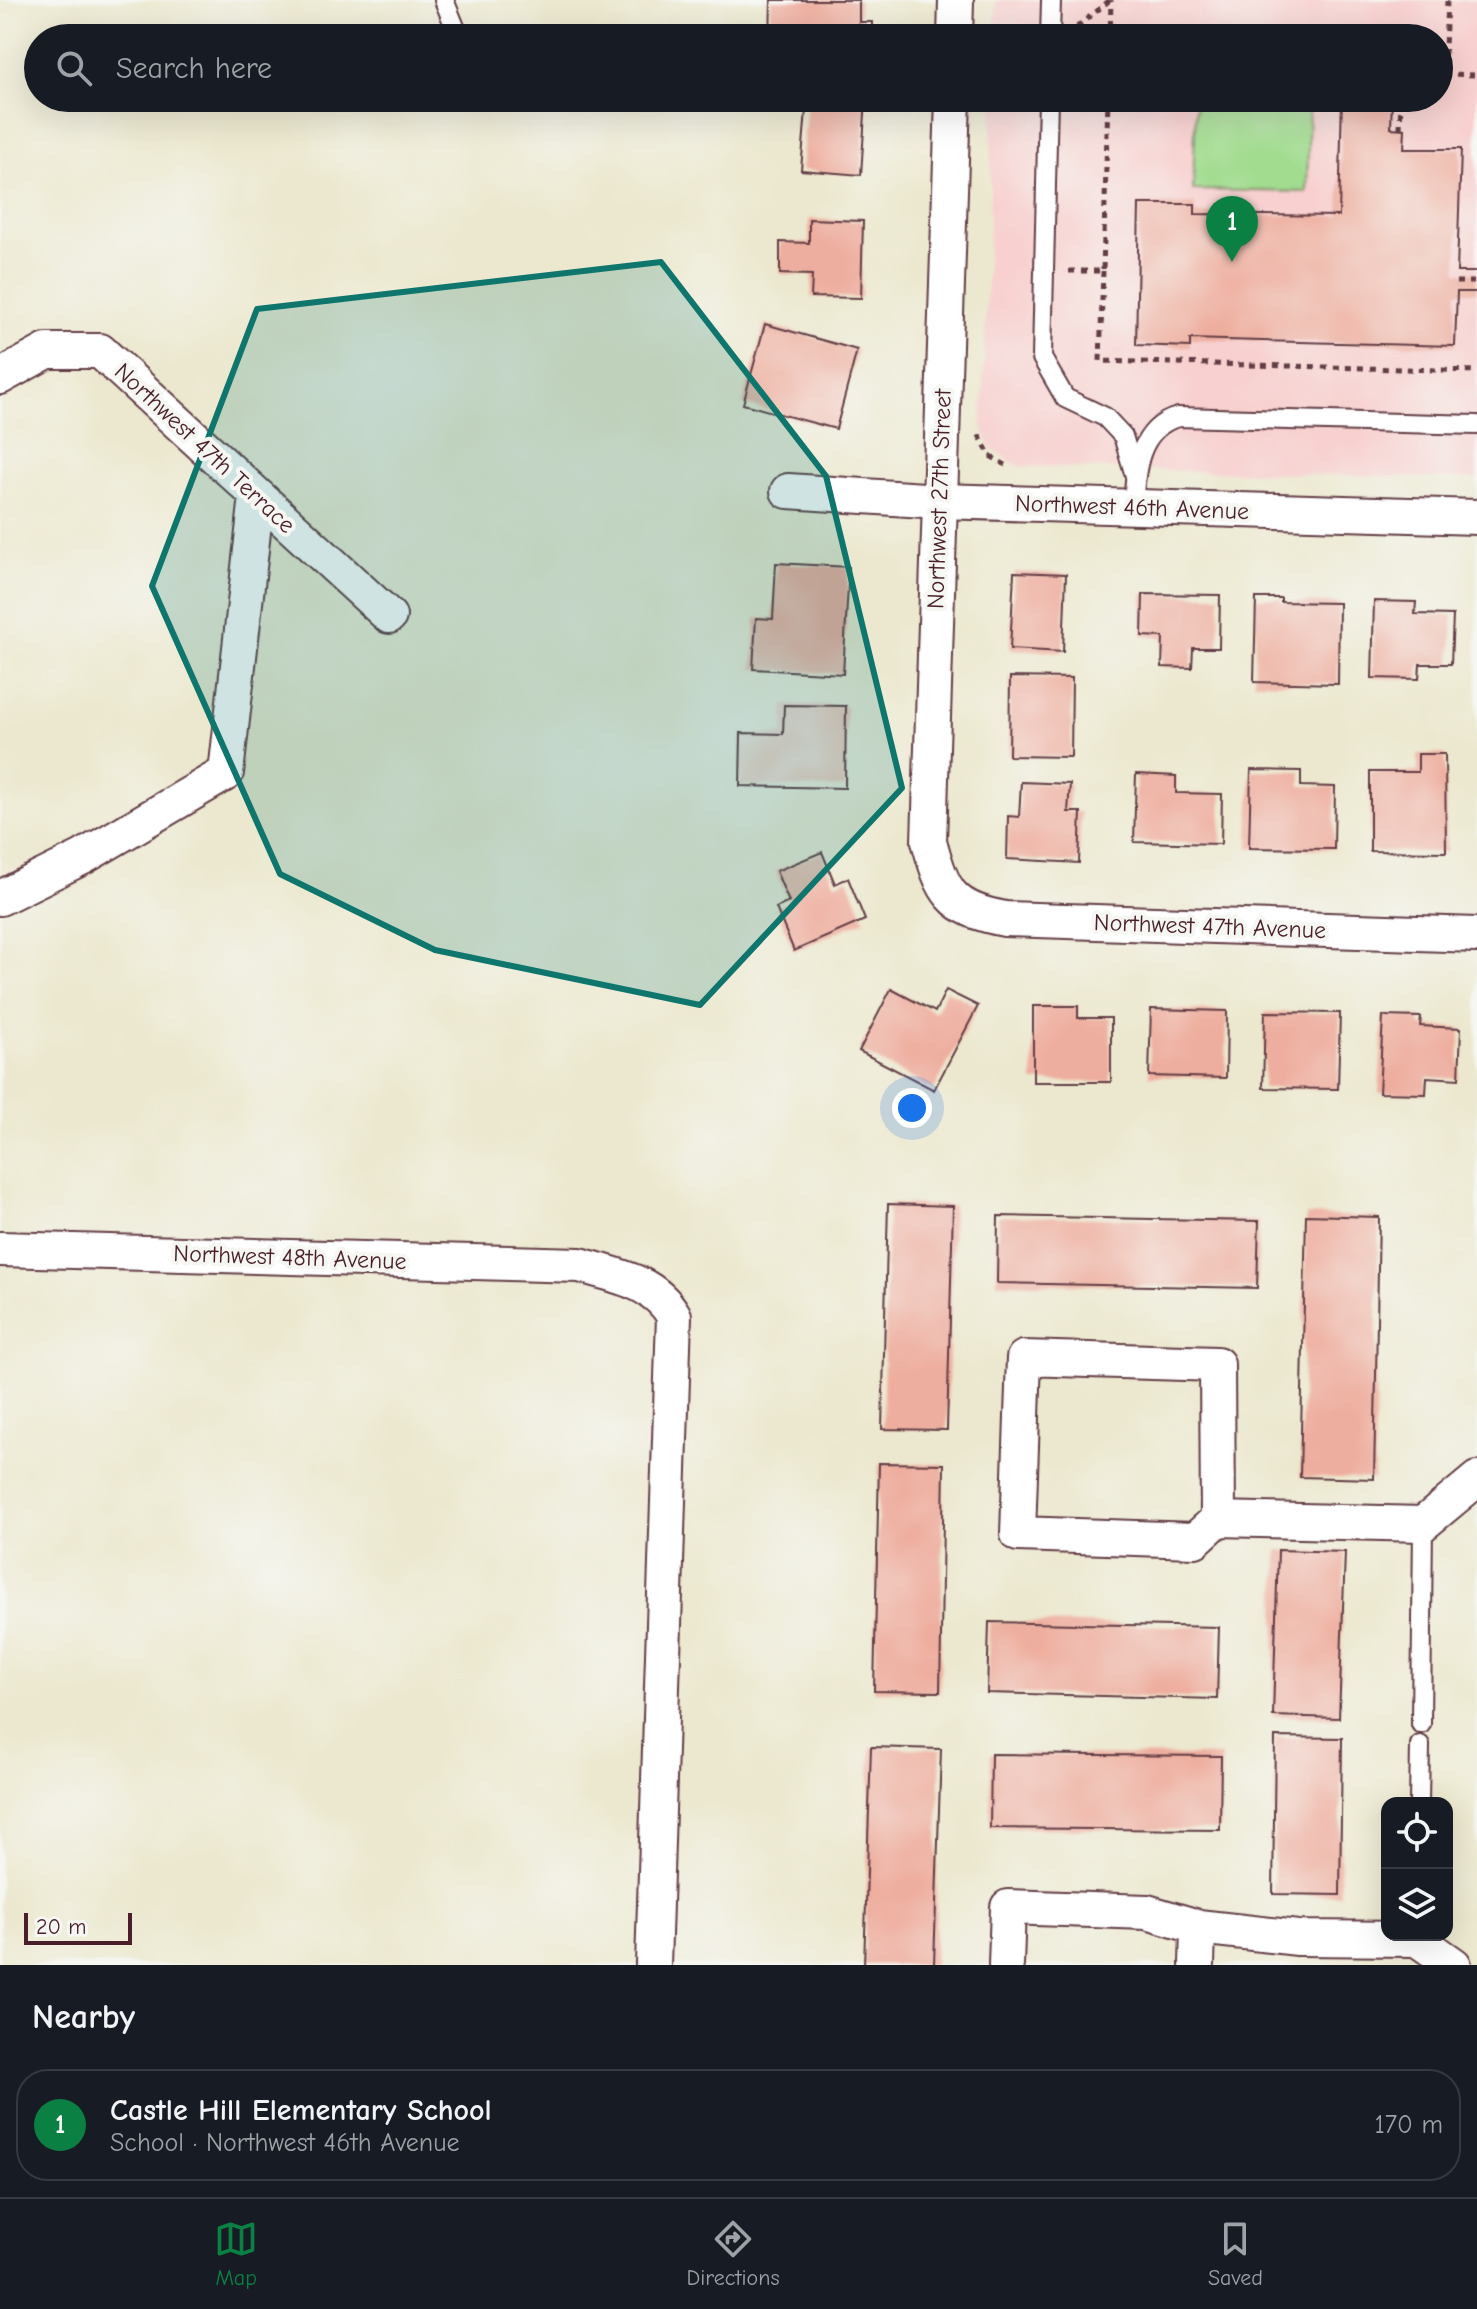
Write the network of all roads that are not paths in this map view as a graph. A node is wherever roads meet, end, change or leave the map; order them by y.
1 (444, 0) edge
2 (956, 0) edge
3 (1051, 0) edge
4 (454, 24) edge
5 (955, 24) edge
6 (1050, 24) edge
7 (953, 112) edge
8 (1048, 112) edge
9 (0, 377) edge
10 (1477, 425) edge
11 (788, 491) dead end
12 (1134, 492) junction
13 (257, 496) junction
14 (939, 501) junction
15 (1477, 517) edge
16 (389, 616) dead end
17 (950, 895) joint
18 (0, 898) edge
19 (1477, 935) edge
20 (0, 1249) edge
21 (1477, 1479) edge
22 (1218, 1519) junction
23 (1423, 1524) junction
24 (1421, 1724) dead end
25 (1420, 1745) dead end
26 (1419, 1797) edge
27 (1198, 1927) junction
28 (1381, 1937) edge
29 (1422, 1941) edge
30 (653, 1965) edge
31 (1006, 1965) edge
32 (1197, 1965) edge
33 (1454, 1965) edge

1 - 4 lane
2 - 5 street
3 - 6 lane
7 - 14 street, Northwest 27th Street
8 - 12 lane
9 - 13 street, Northwest 47th Terrace
10 - 12 lane
11 - 14 street, Northwest 46th Avenue
12 - 14 street, Northwest 46th Avenue
12 - 15 street, Northwest 46th Avenue
13 - 16 street, Northwest 47th Terrace
13 - 18 street
14 - 17 street, Northwest 27th Street
17 - 19 street, Northwest 47th Avenue
20 - 30 street, Northwest 48th Avenue
21 - 23 street
22 - 22 street
22 - 23 street
23 - 24 lane
25 - 26 lane
27 - 28 street
27 - 31 street
27 - 32 street
29 - 33 street

